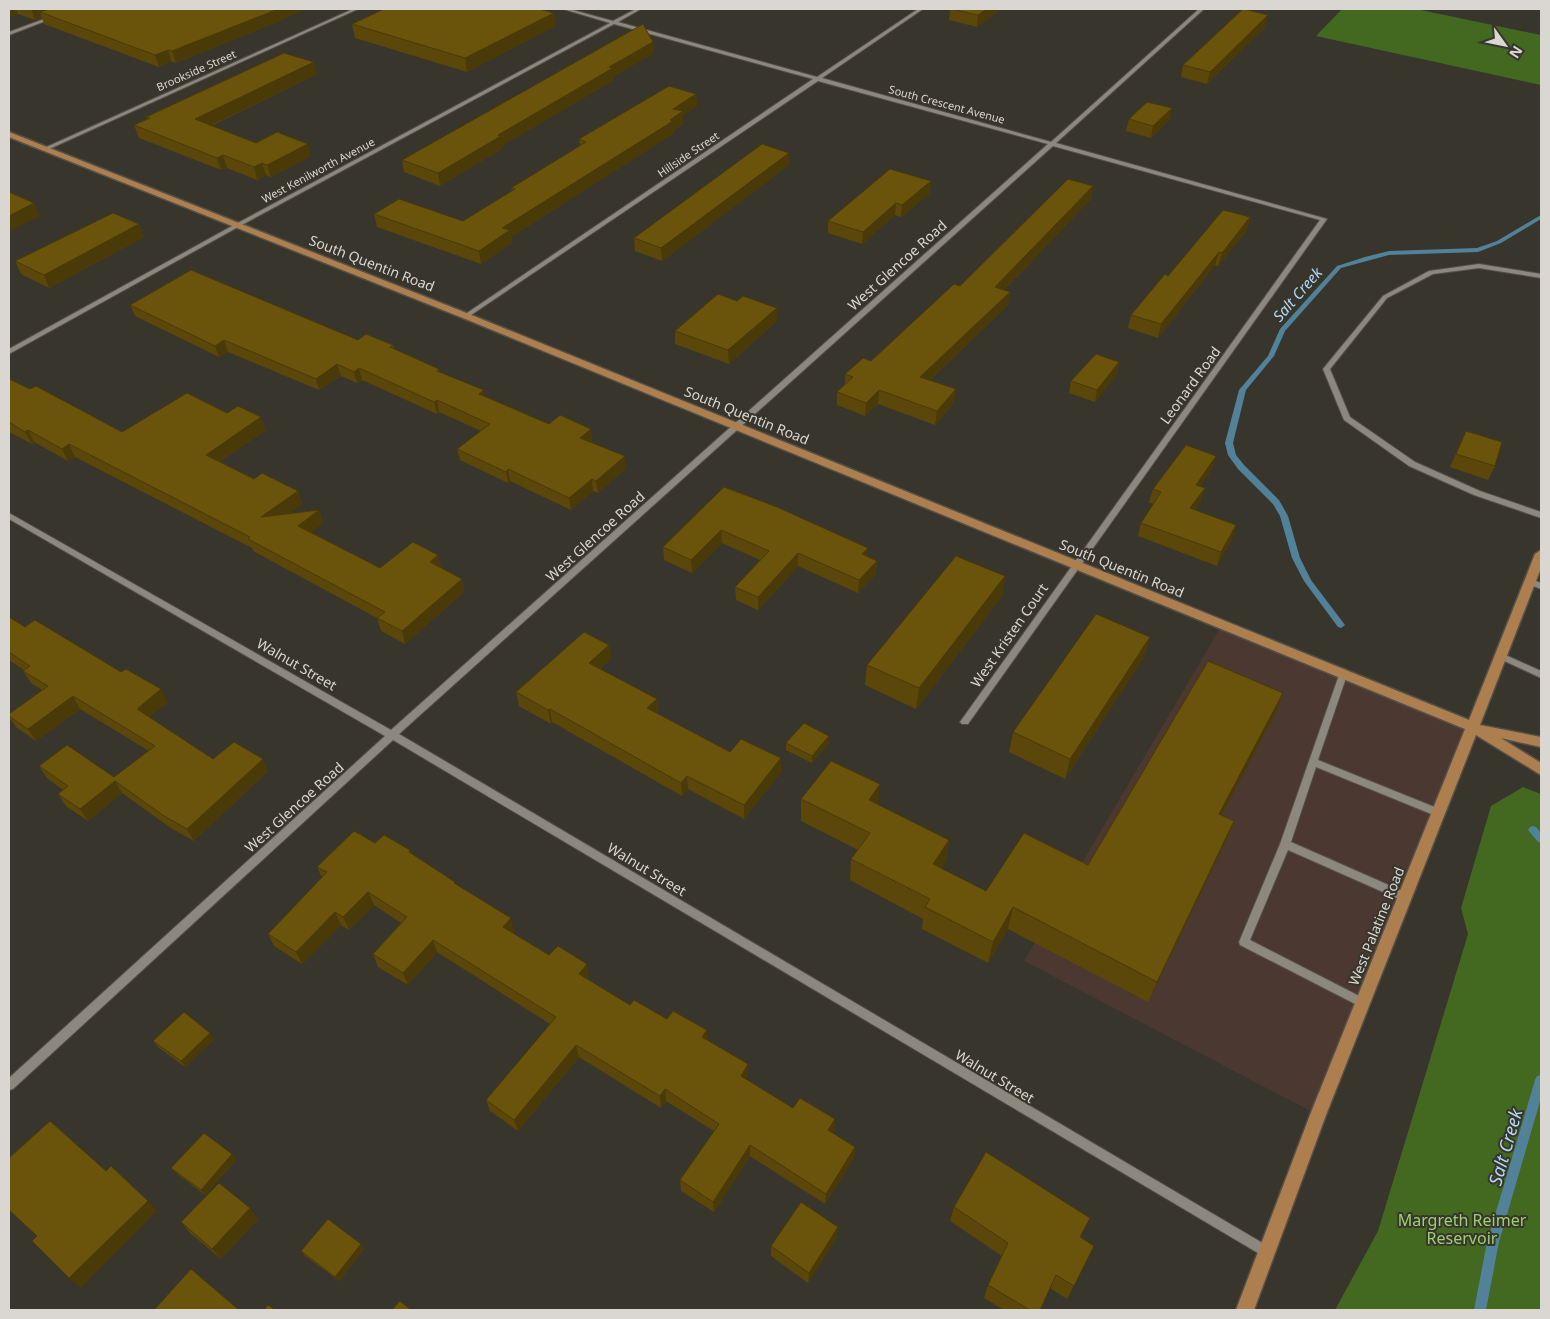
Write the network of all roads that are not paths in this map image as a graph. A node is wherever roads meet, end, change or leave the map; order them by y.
1 (74, 9) edge
2 (356, 9) edge
3 (565, 9) edge
4 (639, 9) edge
5 (921, 9) edge
6 (1202, 9) edge
7 (614, 22) junction
8 (9, 34) edge
9 (818, 79) junction
10 (9, 134) edge
11 (1053, 143) junction
12 (45, 149) junction
13 (1324, 219) joint
14 (236, 226) junction
15 (1541, 276) edge
16 (466, 316) junction
17 (9, 352) edge
18 (736, 426) junction
19 (1541, 515) edge
20 (9, 516) edge
21 (1541, 554) edge
22 (1076, 565) junction
23 (1536, 584) edge
24 (1501, 656) junction
25 (1344, 675) junction
26 (1541, 675) edge
27 (965, 722) dead end
28 (1473, 727) junction
29 (392, 735) junction
30 (1541, 742) edge
31 (1313, 762) junction
32 (1541, 770) edge
33 (1439, 814) junction
34 (1285, 844) junction
35 (1405, 897) junction
36 (1363, 1003) junction
37 (9, 1085) edge
38 (1267, 1252) junction
39 (1245, 1310) edge

1 - 8 street
2 - 12 street, Brookside Street
3 - 7 street, South Crescent Avenue
4 - 7 street, West Kenilworth Avenue
5 - 9 street, Hillside Street
6 - 11 street, West Glencoe Road
7 - 9 street, South Crescent Avenue
7 - 14 street, West Kenilworth Avenue
9 - 11 street, South Crescent Avenue
9 - 16 street, Hillside Street
10 - 12 main road, South Quentin Road
11 - 13 street, South Crescent Avenue
11 - 18 street, West Glencoe Road
12 - 14 main road, South Quentin Road
13 - 22 street, Leonard Road
14 - 16 main road, South Quentin Road
14 - 17 street, West Kenilworth Avenue
15 - 19 street
16 - 18 main road, South Quentin Road
18 - 22 main road, South Quentin Road
18 - 29 street, West Glencoe Road
20 - 29 street, Walnut Street
21 - 23 main road, West Palatine Road
22 - 25 main road, South Quentin Road
22 - 27 street, West Kristen Court
23 - 24 main road, West Palatine Road
24 - 26 street
24 - 28 main road, West Palatine Road
25 - 28 main road, South Quentin Road
25 - 31 street
28 - 30 main road
28 - 32 main road
28 - 33 main road, West Palatine Road
29 - 37 street, West Glencoe Road
29 - 38 street, Walnut Street
31 - 33 street
31 - 34 street
33 - 35 main road, West Palatine Road
34 - 35 street
34 - 36 street
35 - 36 main road, West Palatine Road
36 - 38 main road, West Palatine Road
38 - 39 main road, West Palatine Road

